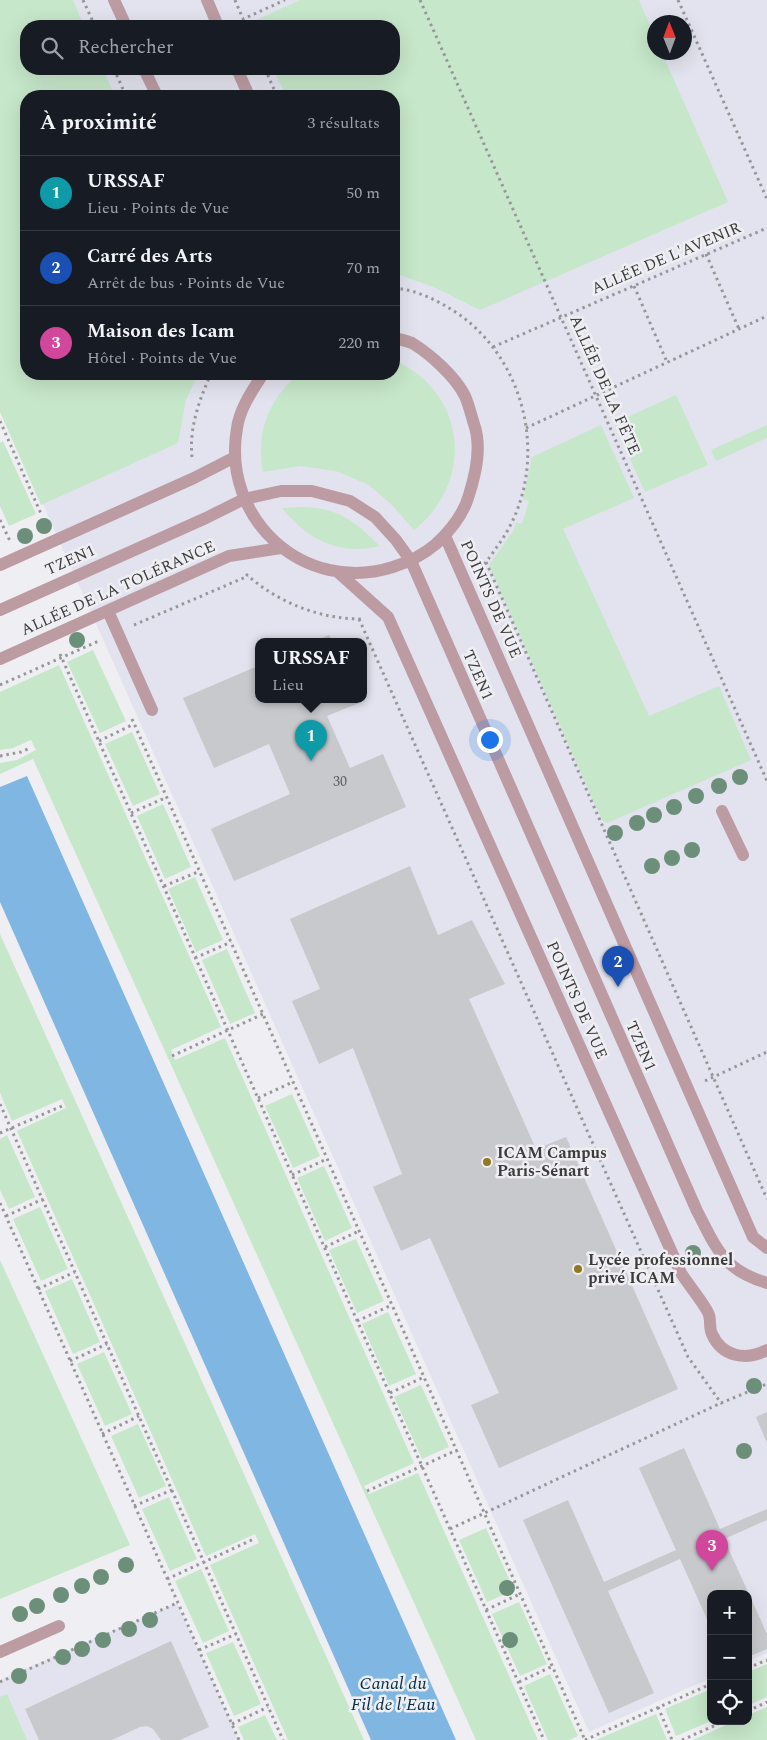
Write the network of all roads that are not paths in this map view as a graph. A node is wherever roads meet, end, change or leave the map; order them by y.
1 (114, 0) edge
2 (206, 0) edge
3 (123, 20) edge
4 (215, 20) edge
5 (147, 75) edge
6 (239, 75) edge
7 (154, 90) edge
8 (246, 90) edge
9 (400, 340) edge
10 (259, 380) edge
11 (235, 457) junction
12 (244, 499) junction
13 (445, 536) junction
14 (281, 548) junction
15 (411, 561) junction
16 (0, 565) edge
17 (339, 572) junction
18 (0, 610) edge
19 (108, 611) junction
20 (0, 659) edge
21 (152, 710) dead end
22 (722, 811) dead end
23 (743, 855) dead end
24 (767, 1248) edge
25 (767, 1283) edge
26 (767, 1350) edge
27 (60, 1626) dead end
28 (0, 1652) edge

1 - 3 street
2 - 4 street
5 - 7 street
6 - 8 street
9 - 13 street
10 - 11 street
11 - 12 street
11 - 16 street
12 - 14 street
12 - 15 street, TZEN1
12 - 18 street, TZEN1
13 - 15 street
13 - 24 street, POINTS DE VUE
14 - 17 street
14 - 19 street, ALLÉE DE LA TOLÉRANCE
15 - 17 street
15 - 25 street, TZEN1
17 - 26 street, POINTS DE VUE
19 - 20 street, ALLÉE DE LA TOLÉRANCE
19 - 21 street
22 - 23 street
27 - 28 street

